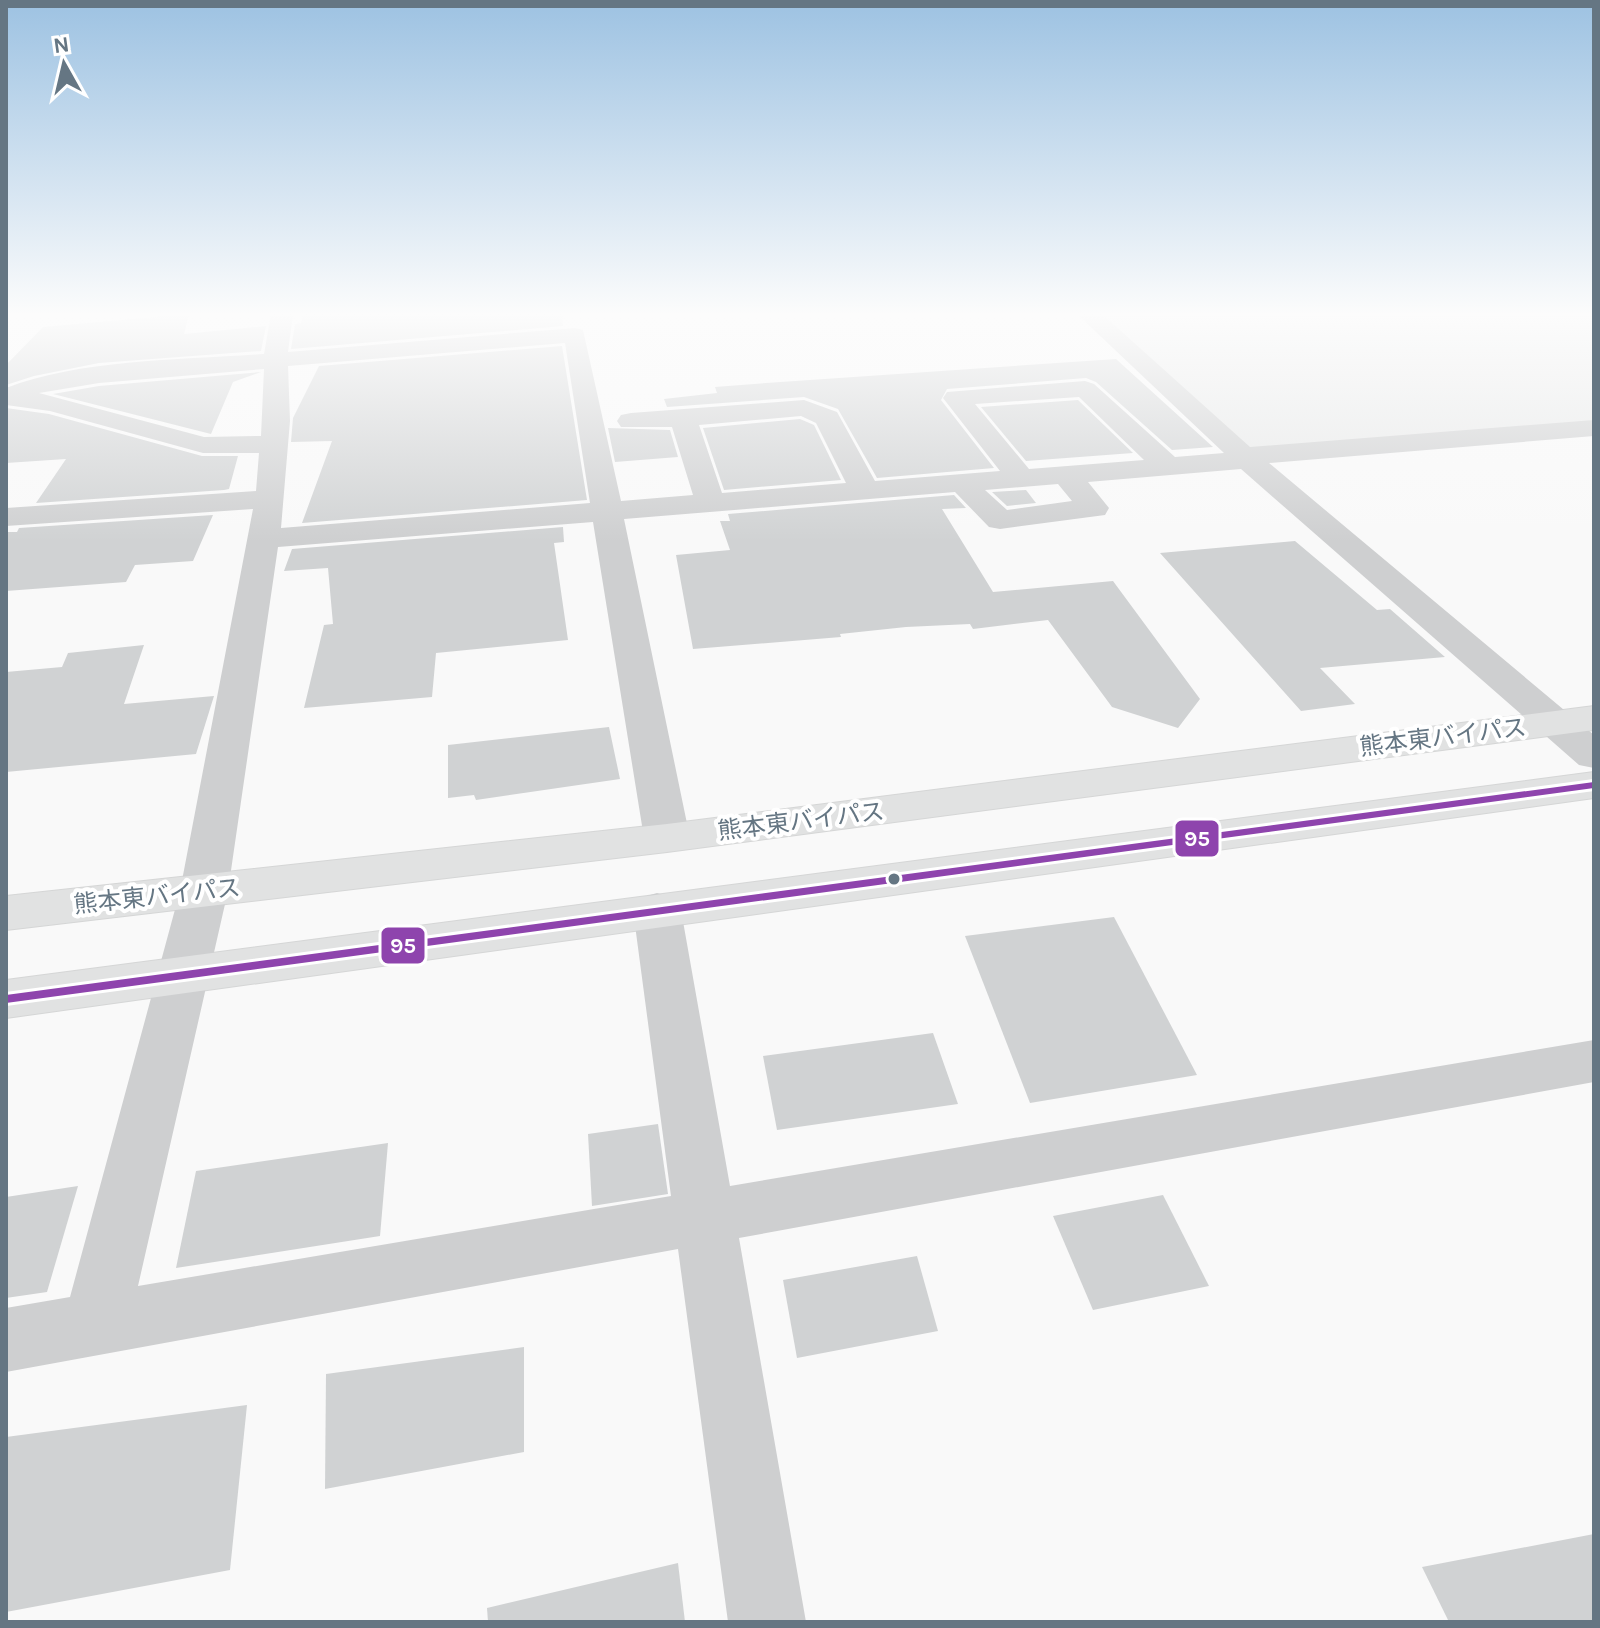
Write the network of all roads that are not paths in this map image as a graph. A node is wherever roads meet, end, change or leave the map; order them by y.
1 (275, 390) edge
2 (585, 390) edge
3 (1071, 390) edge
4 (1086, 390) edge
5 (1171, 390) edge
6 (6, 397) edge
7 (683, 418) junction
8 (631, 421) dead end
9 (1594, 428) edge
10 (274, 444) junction
11 (1246, 458) junction
12 (1168, 466) junction
13 (1065, 474) junction
14 (1021, 478) junction
15 (964, 482) junction
16 (865, 490) junction
17 (270, 499) junction
18 (710, 502) junction
19 (607, 511) junction
20 (6, 517) edge
21 (263, 539) junction
22 (1574, 721) edge
23 (1594, 756) edge
24 (1594, 785) edge
25 (667, 838) junction
26 (204, 891) junction
27 (657, 910) junction
28 (6, 913) edge
29 (181, 976) junction
30 (6, 999) edge
31 (1594, 1061) edge
32 (704, 1218) junction
33 (96, 1324) junction
34 (6, 1340) edge
35 (767, 1622) edge

1 - 10 street
2 - 19 street
3 - 14 street
4 - 12 street
5 - 11 street
6 - 10 street
7 - 8 street
7 - 16 street
7 - 18 street
9 - 11 street
10 - 17 street
11 - 12 street
11 - 22 street
12 - 13 street
13 - 14 street
13 - 15 street
14 - 15 street
15 - 16 street
16 - 18 street
17 - 20 street
17 - 21 street
18 - 19 street
19 - 21 street
19 - 25 street
21 - 26 street
22 - 23 street
22 - 25 highway, 熊本東バイパス
24 - 27 highway
25 - 26 highway, 熊本東バイパス
26 - 28 highway, 熊本東バイパス
26 - 29 street
27 - 29 highway
27 - 32 street
29 - 30 highway
29 - 33 street
31 - 32 street
32 - 33 street
32 - 35 street
33 - 34 street

